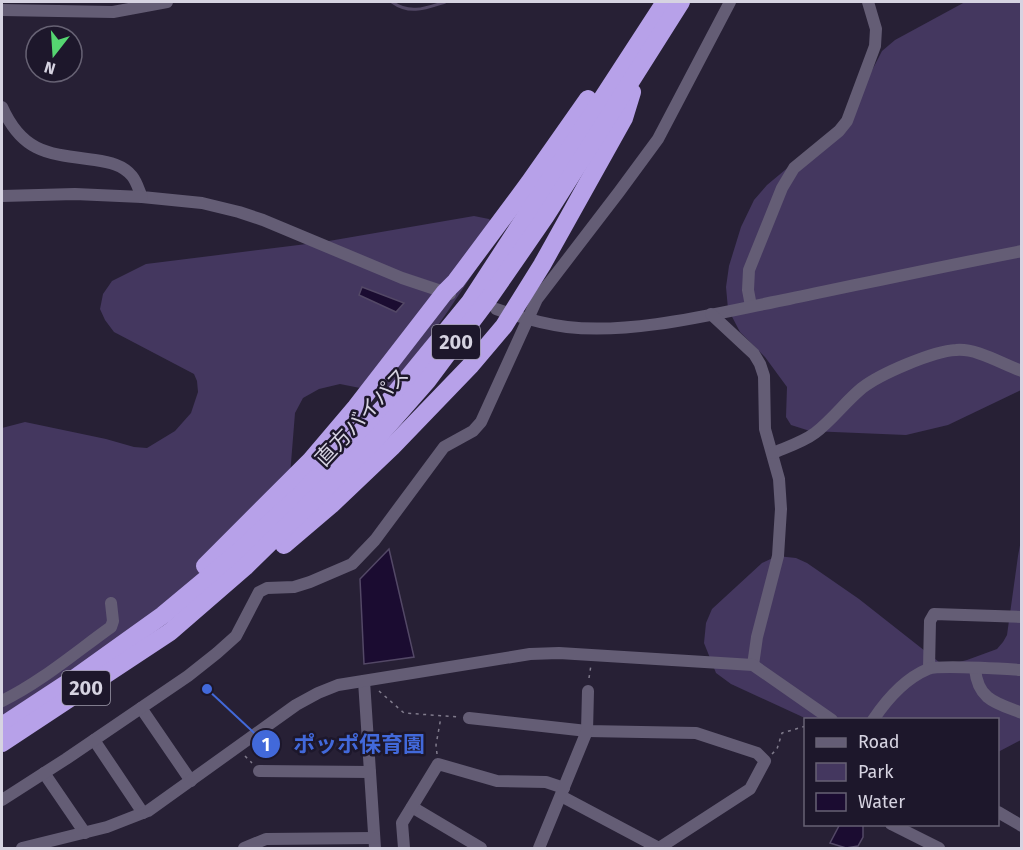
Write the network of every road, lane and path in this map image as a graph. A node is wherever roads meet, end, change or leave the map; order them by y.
1 (167, 2) edge
2 (665, 2) edge
3 (681, 2) edge
4 (730, 2) edge
5 (868, 2) edge
6 (2, 10) edge
7 (631, 67) junction
8 (2, 107) edge
9 (2, 196) edge
10 (142, 197) junction
11 (1022, 251) edge
12 (450, 294) junction
13 (751, 306) junction
14 (512, 314) junction
15 (711, 314) junction
16 (1022, 371) edge
17 (773, 453) junction
18 (111, 603) dead end
19 (163, 615) junction
20 (1022, 617) edge
21 (170, 632) junction
22 (592, 655) junction
23 (753, 664) junction
24 (929, 668) junction
25 (975, 669) junction
26 (1022, 670) edge
27 (369, 685) junction
28 (588, 691) joint
29 (2, 701) edge
30 (141, 708) junction
31 (1022, 713) edge
32 (441, 716) junction
33 (469, 718) joint
34 (829, 718) edge
35 (874, 718) edge
36 (2, 726) edge
37 (804, 727) edge
38 (587, 731) junction
39 (94, 740) junction
40 (2, 743) edge
41 (238, 747) junction
42 (765, 760) junction
43 (438, 764) junction
44 (259, 771) joint
45 (370, 772) junction
46 (44, 773) junction
47 (191, 781) junction
48 (562, 792) junction
49 (2, 800) edge
50 (412, 807) junction
51 (143, 813) junction
52 (999, 814) edge
53 (893, 826) edge
54 (1022, 826) edge
55 (85, 833) junction
56 (375, 843) edge
57 (659, 848) edge
58 (22, 849) edge
59 (244, 849) edge
60 (404, 849) edge
61 (481, 849) edge
62 (539, 849) edge
63 (939, 849) edge

1 - 6 street
2 - 7 highway, 直方バイパス / 200
3 - 7 highway, 直方バイパス / 200
4 - 14 street
5 - 13 street
7 - 12 highway
7 - 14 highway
7 - 19 highway, 直方バイパス / 200
7 - 21 highway, 直方バイパス / 200
8 - 10 street
9 - 10 street
10 - 12 street
11 - 13 street
12 - 19 highway
13 - 15 street
14 - 15 street
14 - 21 highway
14 - 30 street
15 - 17 street
16 - 17 street
17 - 23 street
18 - 29 street
19 - 36 highway, 直方バイパス / 200
20 - 24 street
21 - 40 highway, 直方バイパス / 200
22 - 23 street
22 - 27 street
22 - 28 path
23 - 34 street
24 - 25 street
24 - 35 street
25 - 26 street
25 - 31 street
27 - 32 path
27 - 41 street
27 - 45 street
28 - 38 street
30 - 39 street
30 - 47 street
32 - 33 path
32 - 43 path
33 - 38 street
37 - 42 path
38 - 42 street
38 - 48 street
39 - 46 street
39 - 51 street
41 - 44 path
41 - 47 street
42 - 57 street
43 - 48 street
43 - 50 street
44 - 45 street
45 - 56 street
46 - 49 street
46 - 55 street
47 - 51 street
48 - 57 street
48 - 62 street
50 - 60 street
50 - 61 street
51 - 55 street
52 - 54 street
53 - 63 street
55 - 58 street
56 - 59 street

